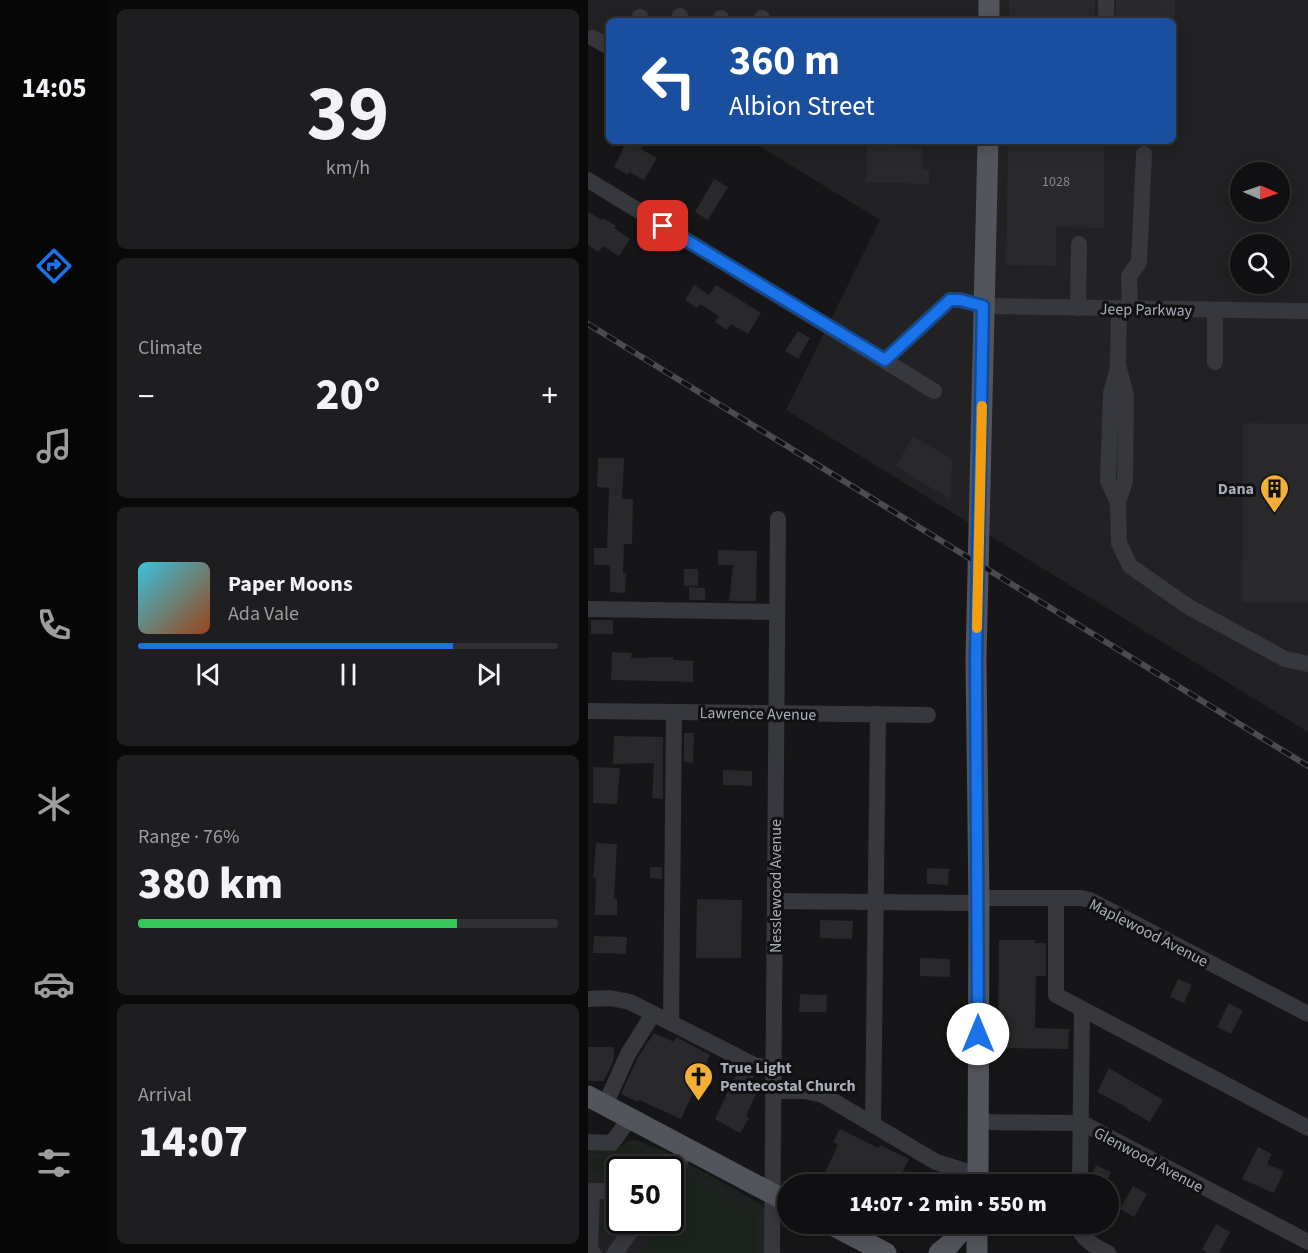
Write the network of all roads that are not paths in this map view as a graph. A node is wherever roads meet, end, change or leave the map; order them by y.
1 (988, 0) edge
2 (1107, 0) edge
3 (988, 18) edge
4 (1106, 18) edge
5 (593, 38) dead end
6 (606, 45) edge
7 (988, 144) edge
8 (1144, 154) dead end
9 (588, 180) edge
10 (1079, 244) dead end
11 (983, 306) junction
12 (1078, 308) junction
13 (1124, 308) junction
14 (1215, 310) junction
15 (1308, 311) edge
16 (885, 360) junction
17 (1215, 362) dead end
18 (934, 391) dead end
19 (778, 519) dead end
20 (588, 609) edge
21 (777, 612) junction
22 (1308, 664) edge
23 (588, 711) edge
24 (674, 712) junction
25 (776, 713) junction
26 (878, 714) junction
27 (928, 715) dead end
28 (1056, 898) junction
29 (979, 900) junction
30 (775, 901) junction
31 (876, 902) junction
32 (588, 999) edge
33 (1082, 1009) junction
34 (653, 1014) junction
35 (1308, 1014) edge
36 (671, 1023) junction
37 (774, 1070) junction
38 (774, 1091) junction
39 (597, 1100) edge
40 (630, 1118) junction
41 (978, 1122) junction
42 (1080, 1123) junction
43 (873, 1125) junction
44 (1308, 1128) edge
45 (588, 1142) edge
46 (688, 1149) junction
47 (683, 1156) edge
48 (779, 1174) edge
49 (964, 1174) edge
50 (978, 1174) edge
51 (1080, 1174) edge
52 (606, 1191) edge
53 (777, 1196) edge
54 (777, 1219) edge
55 (629, 1234) edge
56 (849, 1234) edge
57 (958, 1234) edge
58 (977, 1234) edge
59 (1082, 1234) edge
60 (1308, 1242) edge
61 (593, 1253) edge
62 (615, 1253) edge
63 (772, 1253) edge
64 (886, 1253) edge
65 (939, 1253) edge
66 (977, 1253) edge
67 (1108, 1253) edge

1 - 3 main road
2 - 4 street
5 - 6 street
7 - 11 main road
8 - 13 street
9 - 16 street
10 - 12 street
11 - 12 street, Jeep Parkway
11 - 16 street, Jeep Parkway
11 - 29 main road
12 - 13 street, Jeep Parkway
13 - 14 street, Jeep Parkway
13 - 22 street
14 - 15 street, Jeep Parkway
14 - 17 street
16 - 18 street
19 - 21 street, Nesslewood Avenue
20 - 21 street
21 - 25 street, Nesslewood Avenue
23 - 24 street, Lawrence Avenue
24 - 25 street, Lawrence Avenue
24 - 36 street
25 - 26 street, Lawrence Avenue
25 - 30 street, Nesslewood Avenue
26 - 27 street, Lawrence Avenue
26 - 31 street
28 - 29 street, Maplewood Avenue
28 - 33 street
28 - 35 street, Maplewood Avenue
29 - 31 street, Maplewood Avenue
29 - 41 main road
30 - 31 street, Maplewood Avenue
30 - 37 street, Nesslewood Avenue
31 - 43 street
32 - 34 street
33 - 42 street
33 - 44 street
34 - 36 street
34 - 39 street
36 - 37 street
37 - 38 street, Nesslewood Avenue
38 - 43 street
38 - 48 street, Nesslewood Avenue
39 - 40 main road
40 - 45 street
40 - 46 main road
41 - 42 street, Glenwood Avenue
41 - 50 main road
42 - 51 street
42 - 60 street, Glenwood Avenue
43 - 49 street
46 - 47 street
46 - 53 main road
52 - 61 street
54 - 63 street, Nesslewood Avenue
55 - 62 street
56 - 64 main road
57 - 65 main road
58 - 66 main road
59 - 67 street

